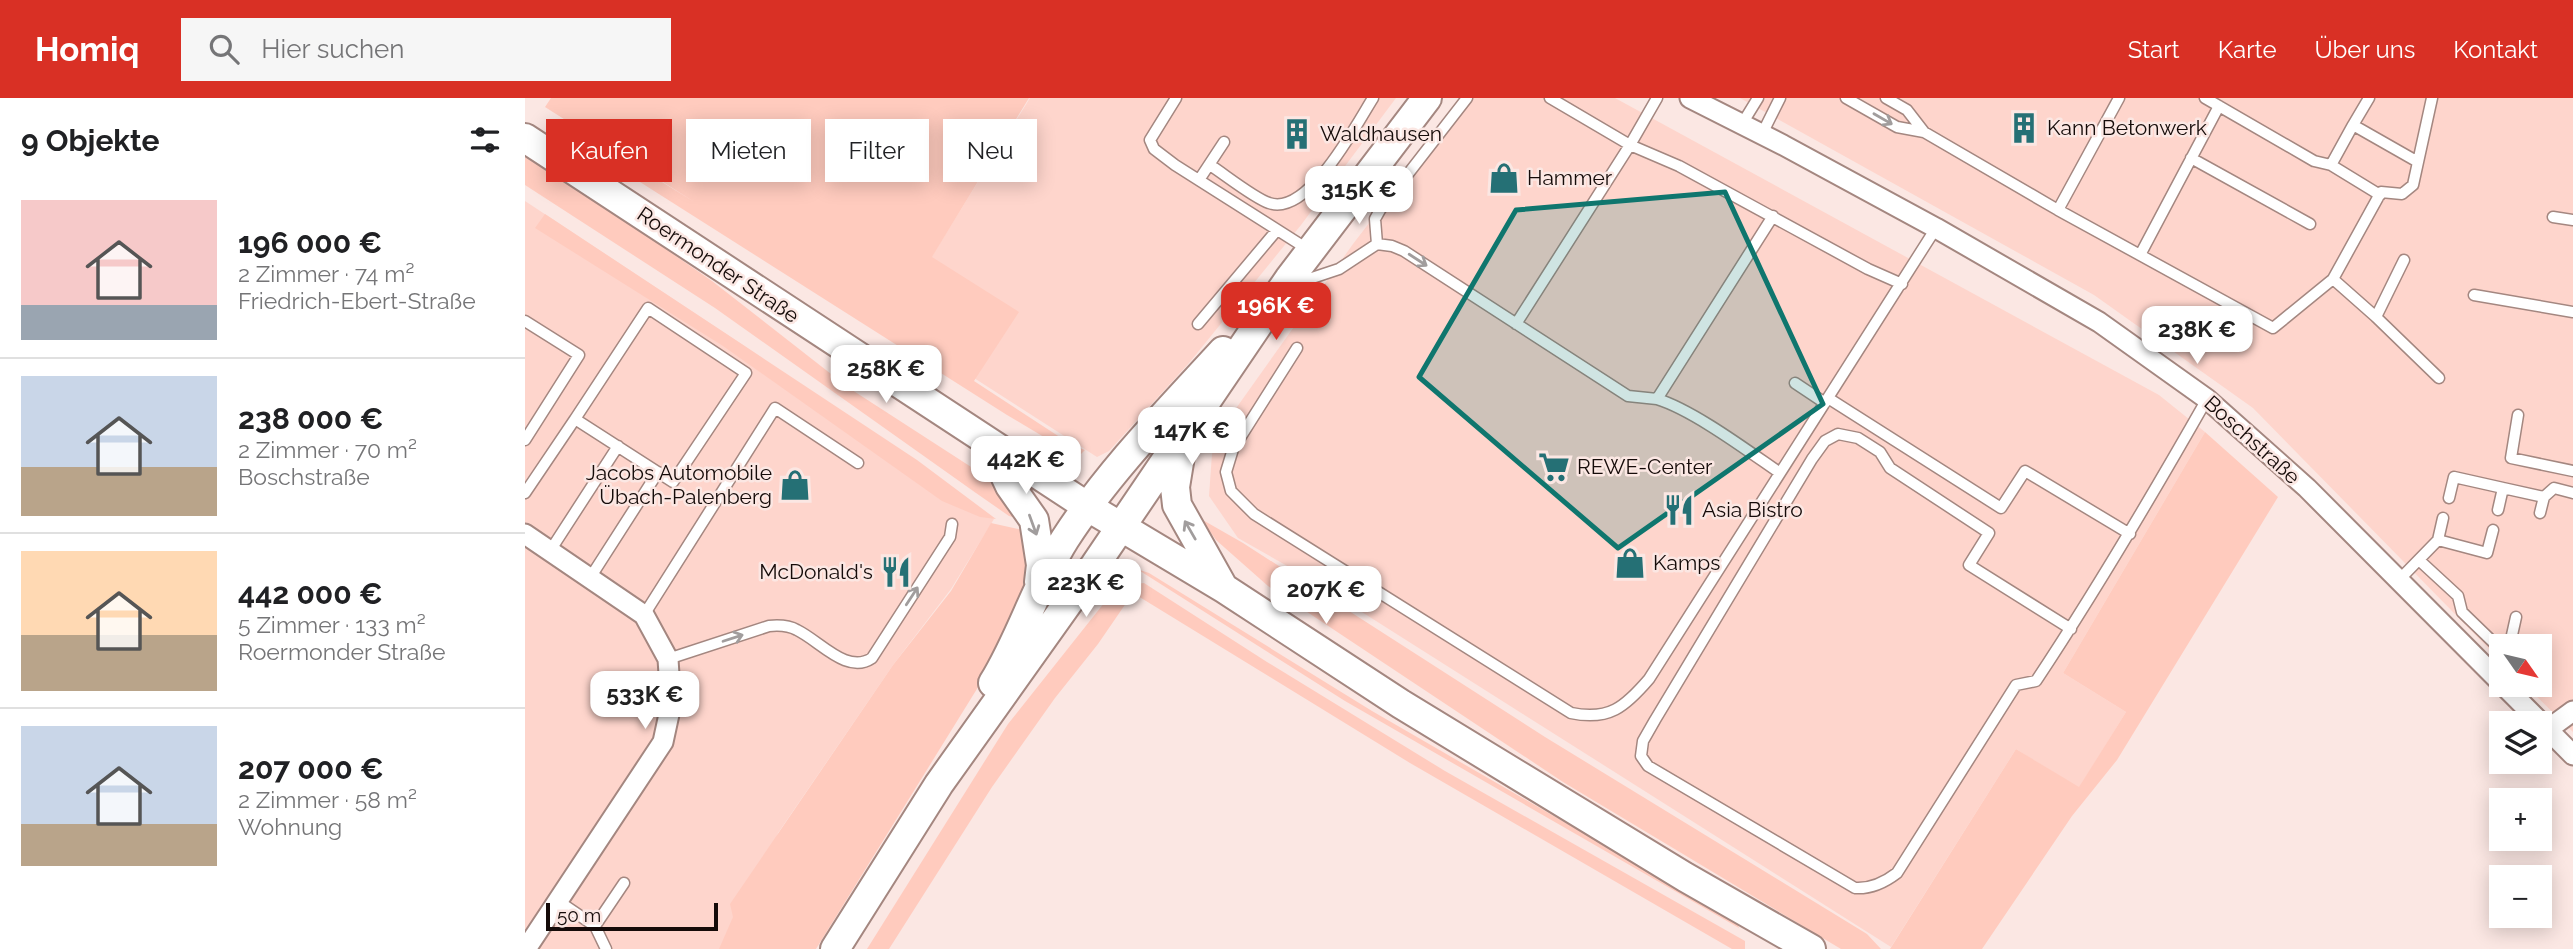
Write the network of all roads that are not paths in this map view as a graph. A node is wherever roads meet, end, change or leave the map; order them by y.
1 (1176, 98) edge
2 (1373, 98) edge
3 (1427, 98) edge
4 (1467, 98) edge
5 (1549, 98) edge
6 (1657, 98) edge
7 (1690, 98) edge
8 (1758, 98) edge
9 (1780, 98) edge
10 (1846, 98) edge
11 (1886, 98) edge
12 (2119, 98) edge
13 (2205, 98) edge
14 (2369, 98) edge
15 (2432, 98) edge
16 (2219, 106) junction
17 (1742, 124) junction
18 (2353, 125) junction
19 (1924, 132) junction
20 (1762, 134) junction
21 (525, 138) edge
22 (1224, 142) dead end
23 (1630, 145) junction
24 (2191, 158) junction
25 (2418, 162) junction
26 (1210, 165) junction
27 (2331, 165) junction
28 (1199, 180) junction
29 (2380, 195) junction
30 (2058, 210) junction
31 (1773, 216) junction
32 (2553, 217) dead end
33 (2573, 220) edge
34 (2310, 224) dead end
35 (1936, 228) junction
36 (1277, 229) junction
37 (1377, 244) junction
38 (1309, 250) junction
39 (2140, 256) junction
40 (2404, 260) dead end
41 (1289, 279) junction
42 (2333, 279) junction
43 (1902, 284) junction
44 (2474, 295) dead end
45 (2573, 312) edge
46 (2376, 317) junction
47 (525, 321) edge
48 (1198, 324) dead end
49 (1516, 324) junction
50 (1297, 348) dead end
51 (2438, 378) dead end
52 (1795, 383) dead end
53 (1657, 399) junction
54 (2207, 399) junction
55 (1827, 400) junction
56 (2518, 415) dead end
57 (575, 419) junction
58 (1184, 435) junction
59 (525, 440) edge
60 (990, 443) junction
61 (618, 446) junction
62 (858, 463) dead end
63 (2573, 471) edge
64 (658, 472) junction
65 (1780, 473) junction
66 (2503, 488) junction
67 (525, 493) edge
68 (2573, 493) edge
69 (2543, 497) junction
70 (2449, 498) dead end
71 (1088, 507) junction
72 (2498, 510) dead end
73 (2540, 513) dead end
74 (2444, 518) dead end
75 (952, 524) dead end
76 (1121, 527) junction
77 (2493, 530) dead end
78 (525, 534) edge
79 (2130, 534) junction
80 (2438, 540) junction
81 (550, 551) junction
82 (2420, 561) junction
83 (590, 578) junction
84 (2398, 581) junction
85 (1224, 589) junction
86 (1037, 590) junction
87 (644, 615) junction
88 (2516, 617) dead end
89 (2071, 629) junction
90 (668, 659) junction
91 (2528, 711) edge
92 (2573, 711) edge
93 (2552, 726) edge
94 (2552, 735) edge
95 (2573, 755) edge
96 (939, 784) junction
97 (624, 883) dead end
98 (558, 901) junction
99 (595, 926) junction
100 (526, 949) edge
101 (606, 949) edge
102 (835, 949) edge
103 (1811, 949) edge

1 - 28 lane
2 - 26 lane
3 - 38 main road
4 - 37 lane
5 - 23 lane
6 - 23 lane
7 - 17 street, Boschstraße
8 - 17 lane
9 - 20 lane
10 -> 19 lane
11 - 19 lane
12 - 30 lane
13 - 16 lane
14 - 18 lane
15 - 25 lane
16 - 24 lane
16 - 27 lane
17 - 20 street, Boschstraße
18 - 25 lane
18 - 27 lane
19 - 30 lane
20 - 35 street, Boschstraße
21 - 60 main road, Roermonder Straße
22 - 26 lane
23 - 31 lane
23 - 49 lane
24 - 34 lane
24 - 39 lane
25 - 29 lane
26 - 28 lane
27 - 29 lane
28 - 36 lane
29 - 42 lane
30 - 39 lane
31 - 43 lane
31 - 53 lane
32 - 33 lane
35 - 43 lane
35 - 54 street, Boschstraße
36 - 38 lane
36 - 48 lane
37 - 41 lane
37 -> 49 lane
38 - 41 main road
39 - 42 lane
40 - 46 lane
41 - 58 main road
41 - 71 main road
42 - 46 lane
43 - 55 lane
44 - 45 lane
46 - 51 lane
47 - 59 lane
49 - 53 lane
50 - 65 lane
52 - 55 lane
53 - 65 lane
54 - 79 lane
54 - 84 street, Boschstraße
55 - 65 lane
55 - 79 lane
56 - 63 lane
57 - 61 lane
57 - 64 lane
57 - 67 lane
58 - 76 main road
85 -> 58 main road
60 - 71 main road, Roermonder Straße
60 -> 86 main road
61 - 64 lane
61 - 81 lane
62 - 87 lane
64 - 83 lane
66 - 69 lane
66 - 70 lane
66 - 72 lane
68 - 69 lane
69 - 73 lane
71 - 76 main road, Roermonder Straße
71 - 86 main road
74 - 80 lane
90 -> 75 lane
76 - 85 main road, Roermonder Straße
76 - 96 main road
77 - 80 lane
78 - 81 street
79 - 89 lane
80 - 82 lane
81 - 83 street
82 - 84 lane
82 - 88 lane
83 - 87 street
84 - 91 street, Boschstraße
85 - 103 main road, Roermonder Straße
86 - 96 main road
87 - 90 street
89 - 89 lane
90 - 98 street
92 - 93 street
94 - 95 street, Boschstraße
96 - 102 main road
97 - 99 lane
98 - 99 lane
98 - 100 street
99 - 101 lane

